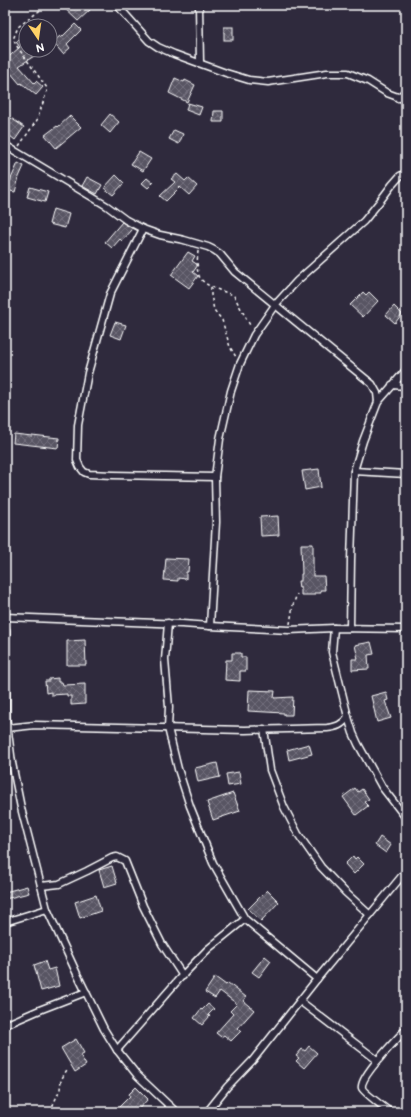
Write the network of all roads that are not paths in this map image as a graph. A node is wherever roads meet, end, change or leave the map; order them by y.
1 (117, 5) edge
2 (199, 5) edge
3 (200, 62) junction
4 (406, 91) edge
5 (398, 98) junction
6 (406, 100) edge
7 (5, 144) edge
8 (406, 172) edge
9 (143, 229) junction
10 (275, 305) junction
11 (406, 370) edge
12 (392, 385) junction
13 (406, 386) edge
14 (378, 402) junction
15 (354, 471) junction
16 (406, 474) edge
17 (215, 477) junction
18 (5, 617) edge
19 (168, 623) junction
20 (210, 626) junction
21 (5, 627) edge
22 (334, 628) junction
23 (350, 628) junction
24 (406, 629) edge
25 (6, 699) edge
26 (348, 717) junction
27 (7, 728) junction
28 (168, 728) junction
29 (264, 729) junction
30 (406, 818) edge
31 (406, 871) edge
32 (404, 879) edge
33 (41, 886) junction
34 (47, 909) junction
35 (370, 915) junction
36 (245, 919) junction
37 (5, 922) edge
38 (183, 976) junction
39 (317, 979) junction
40 (86, 992) junction
41 (300, 1000) junction
42 (5, 1025) edge
43 (406, 1029) edge
44 (117, 1050) junction
45 (377, 1060) junction
46 (176, 1112) edge
47 (207, 1112) edge
48 (390, 1112) edge

1 - 3 street
2 - 3 street
3 - 5 street
4 - 5 street
5 - 6 street
7 - 9 street
8 - 10 street
9 - 10 street
9 - 17 street
10 - 14 street
10 - 17 street
11 - 12 street
12 - 13 street
12 - 14 street
14 - 15 street
15 - 16 street
15 - 23 street
17 - 20 street
18 - 19 street
19 - 20 street
19 - 28 street
20 - 22 street
21 - 25 street
22 - 23 street
22 - 26 street
23 - 24 street
25 - 27 street
26 - 29 street
26 - 30 street
27 - 28 street
27 - 33 street
28 - 29 street
28 - 36 street
29 - 35 street
31 - 32 street
32 - 35 street
33 - 34 street
33 - 38 street
34 - 37 street
34 - 40 street
35 - 39 street
36 - 38 street
36 - 39 street
38 - 44 street
39 - 41 street
40 - 42 street
40 - 44 street
41 - 45 street
41 - 47 street
43 - 45 street
44 - 46 street
45 - 48 street

